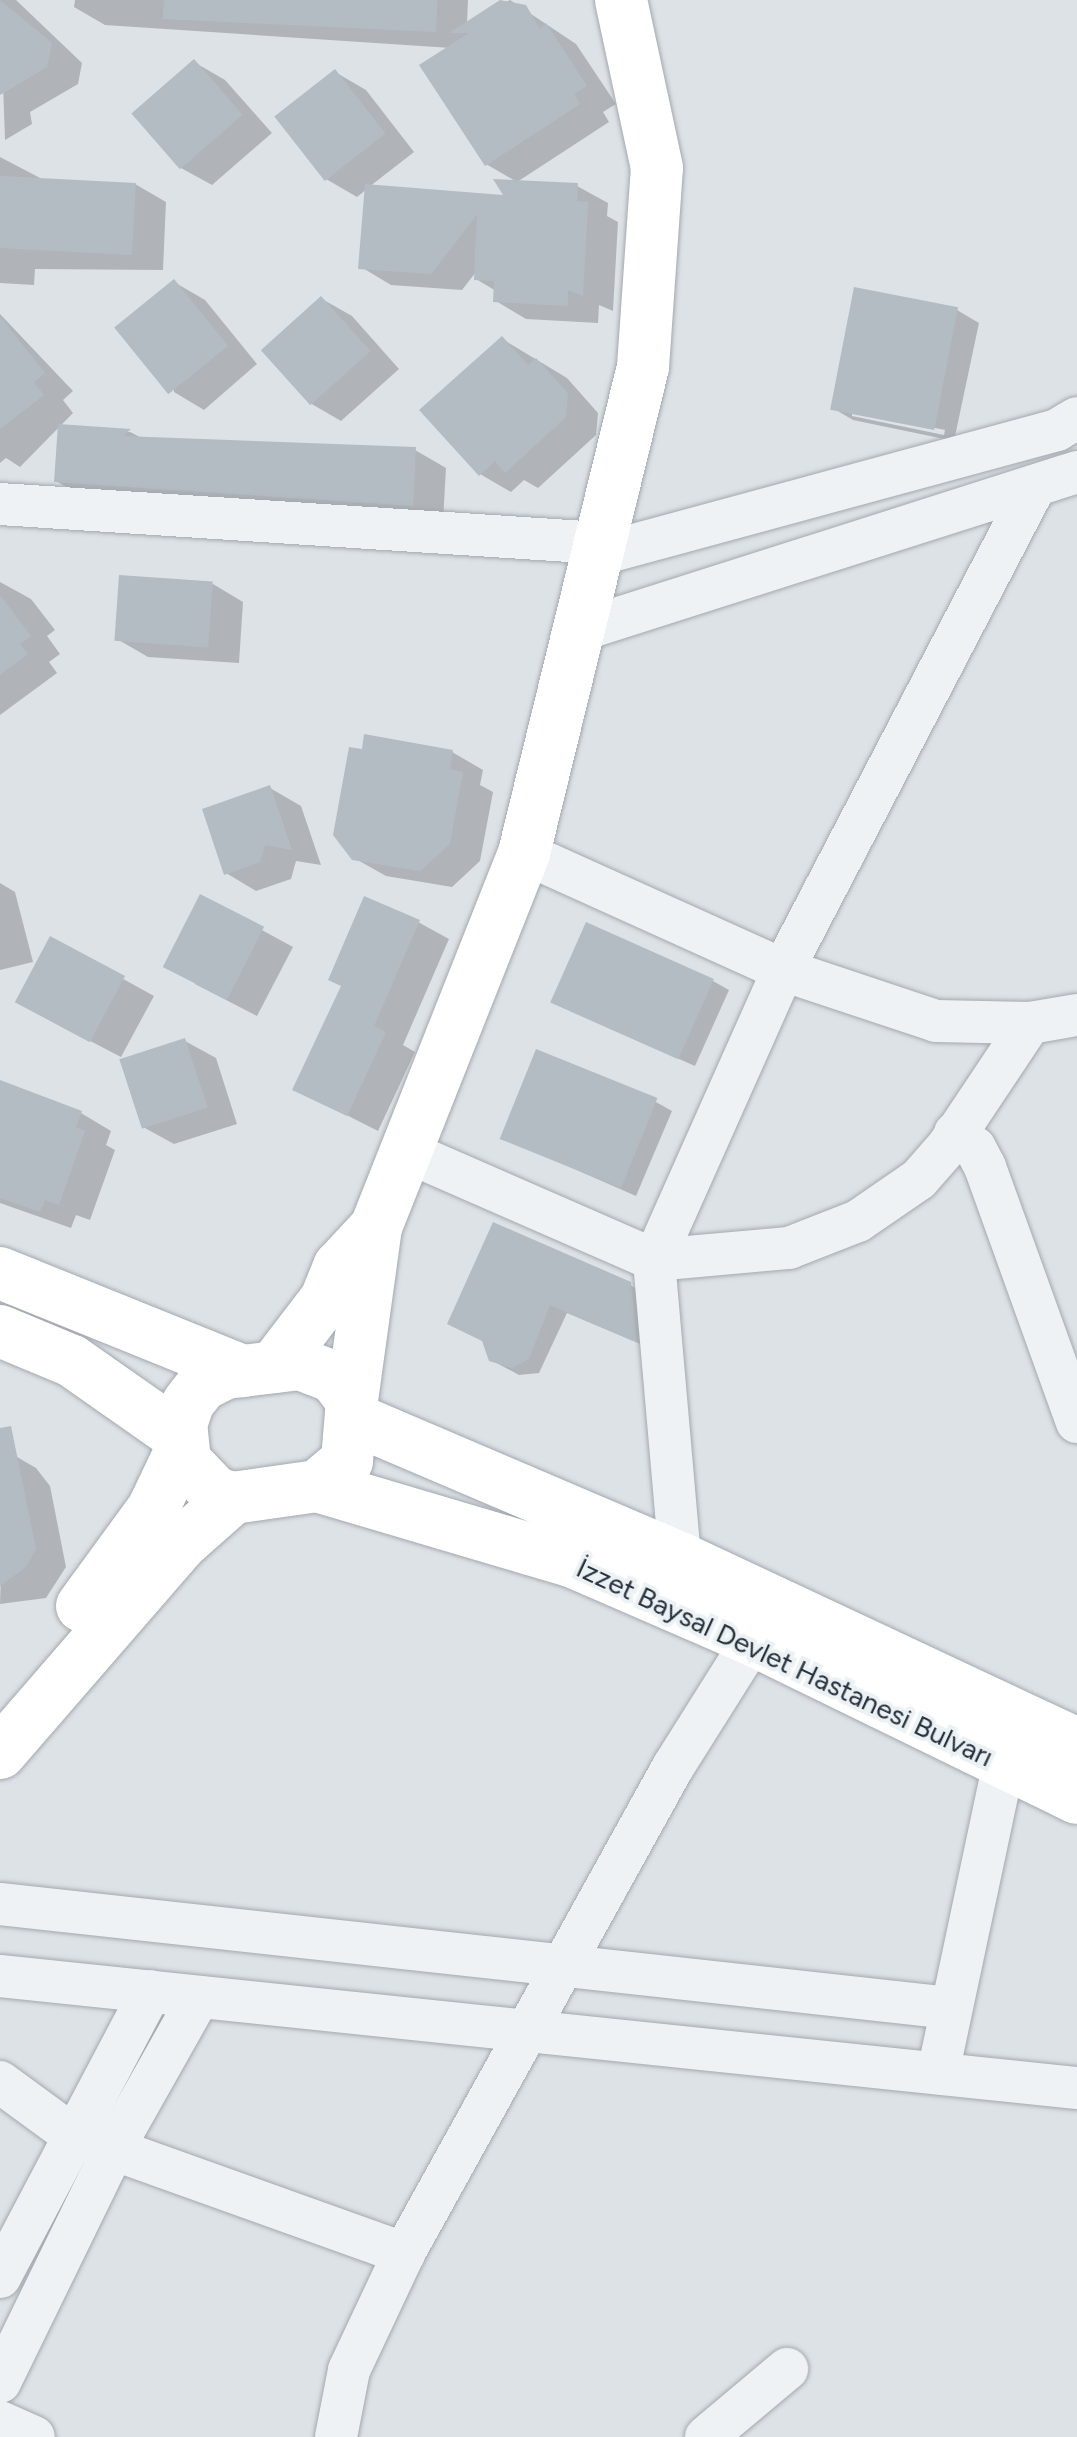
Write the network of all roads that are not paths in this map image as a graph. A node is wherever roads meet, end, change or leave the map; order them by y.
1 (621, 0) edge
2 (1077, 418) edge
3 (1077, 472) edge
4 (1034, 488) junction
5 (0, 504) edge
6 (0, 530) edge
7 (597, 557) junction
8 (578, 631) junction
9 (524, 853) junction
10 (782, 970) junction
11 (1077, 1015) edge
12 (1030, 1023) junction
13 (956, 1132) junction
14 (405, 1152) junction
15 (376, 1226) junction
16 (654, 1260) junction
17 (0, 1273) edge
18 (0, 1331) edge
19 (1065, 1348) edge
20 (258, 1369) junction
21 (353, 1410) junction
22 (1077, 1422) edge
23 (182, 1443) junction
24 (317, 1486) junction
25 (234, 1498) junction
26 (680, 1558) junction
27 (752, 1640) junction
28 (0, 1704) edge
29 (1077, 1744) edge
30 (0, 1753) edge
31 (1004, 1763) junction
32 (1077, 1798) edge
33 (0, 1904) edge
34 (562, 1965) junction
35 (0, 1976) edge
36 (151, 1992) junction
37 (199, 1996) junction
38 (951, 2008) junction
39 (531, 2032) junction
40 (938, 2073) junction
41 (0, 2082) edge
42 (1077, 2088) edge
43 (71, 2134) junction
44 (115, 2146) junction
45 (404, 2253) junction
46 (0, 2278) edge
47 (787, 2370) dead end
48 (0, 2382) edge
49 (0, 2422) edge
50 (34, 2437) edge
51 (336, 2437) edge
52 (706, 2437) edge

1 - 7 main road
2 - 7 street
3 - 4 street
4 - 8 street
4 - 10 street
5 - 7 street
6 - 7 street
7 - 8 main road
8 - 9 main road
9 - 10 street
9 - 14 main road
10 - 12 street
10 - 16 street
11 - 12 street
12 - 13 street
13 - 16 street
13 - 19 street
14 - 15 main road
14 - 16 street
15 - 20 main road
15 - 21 main road
16 - 26 street
17 - 20 main road, İzzet Baysal Devlet Hastanesi Bulvarı
18 - 23 main road
19 - 22 street
20 - 21 main road, İzzet Baysal Devlet Hastanesi Bulvarı
20 - 23 main road, İzzet Baysal Devlet Hastanesi Bulvarı
21 - 24 main road
21 - 26 main road, İzzet Baysal Devlet Hastanesi Bulvarı
23 - 25 main road
23 - 28 main road
24 - 25 main road, İzzet Baysal Devlet Hastanesi Bulvarı
24 - 27 main road, İzzet Baysal Devlet Hastanesi Bulvarı
25 - 30 main road
26 - 29 main road, İzzet Baysal Devlet Hastanesi Bulvarı
27 - 31 main road, İzzet Baysal Devlet Hastanesi Bulvarı
27 - 34 street
31 - 32 main road, İzzet Baysal Devlet Hastanesi Bulvarı
31 - 38 street
33 - 34 street
34 - 38 street
34 - 39 street
35 - 36 street
36 - 37 street
36 - 43 street
37 - 39 street
37 - 44 street
38 - 40 street
39 - 40 street
39 - 45 street
40 - 42 street
41 - 43 street
43 - 44 street
43 - 46 street
44 - 45 street
44 - 48 street
45 - 51 street
47 - 52 street
49 - 50 street

